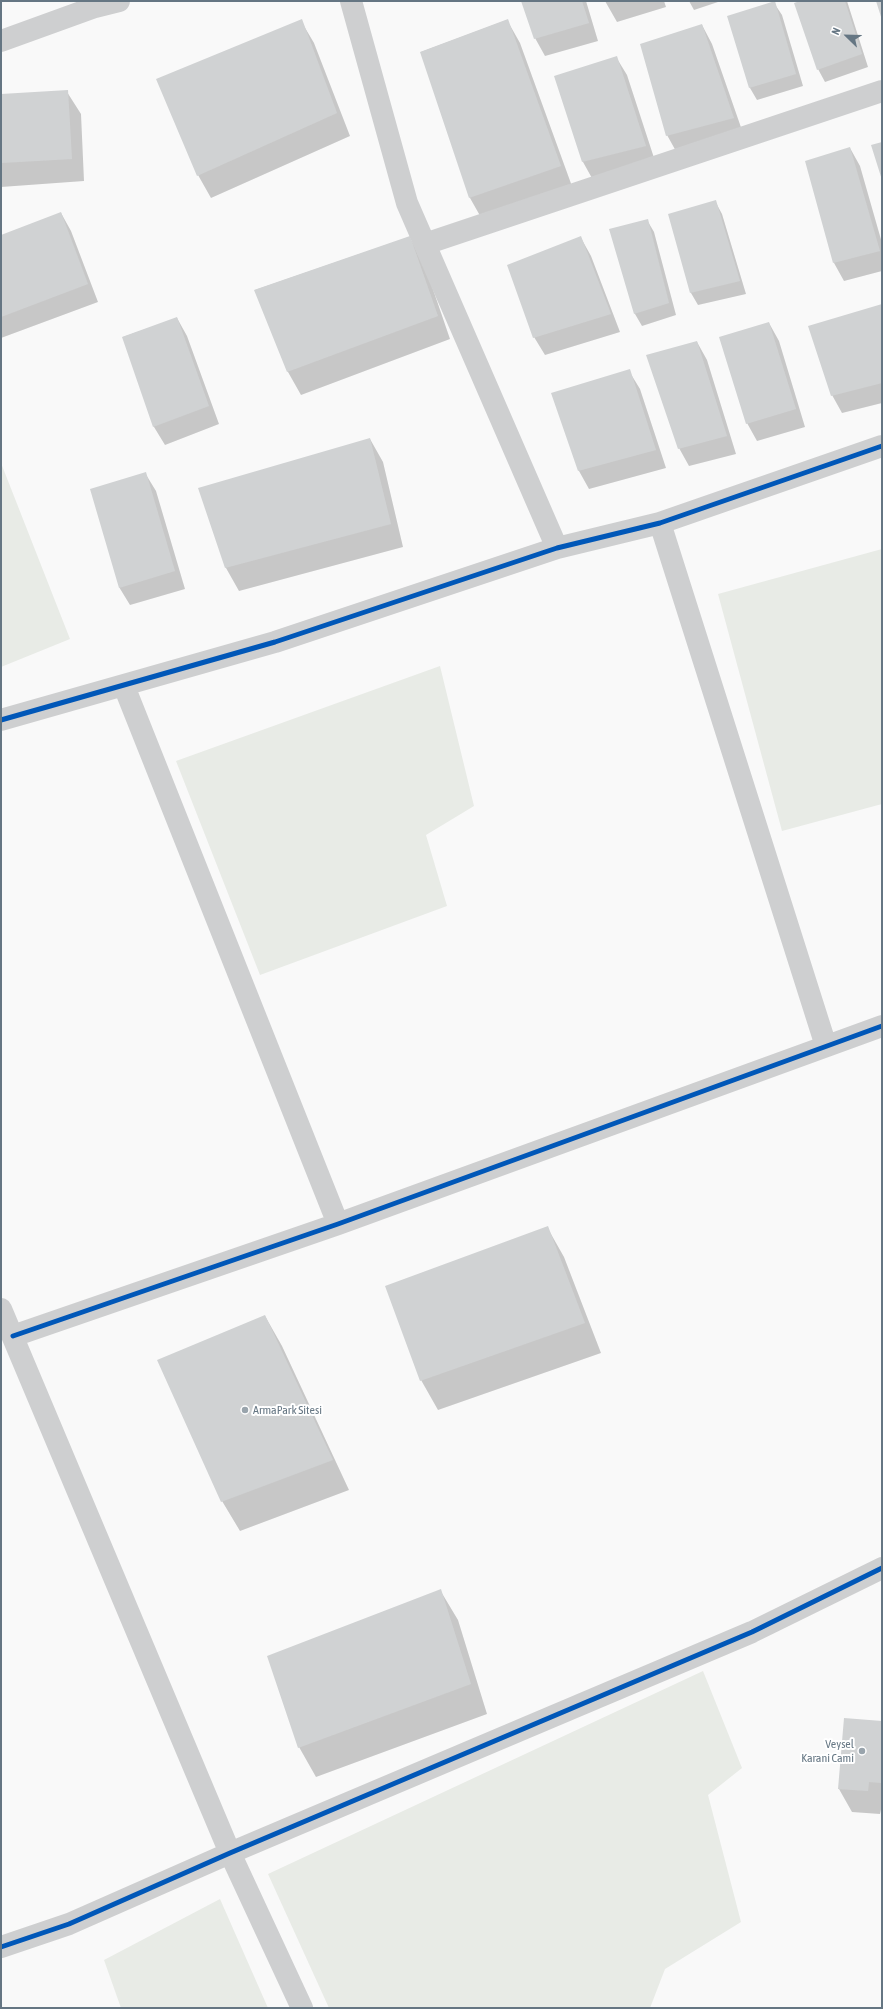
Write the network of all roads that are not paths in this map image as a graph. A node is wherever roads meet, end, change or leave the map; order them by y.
1 (119, 1) edge
2 (350, 1) edge
3 (1, 41) edge
4 (882, 91) edge
5 (425, 244) junction
6 (882, 446) edge
7 (660, 523) junction
8 (557, 548) junction
9 (124, 686) junction
10 (1, 720) edge
11 (882, 1026) edge
12 (826, 1046) junction
13 (338, 1224) junction
14 (1, 1309) edge
15 (14, 1336) junction
16 (882, 1568) edge
17 (230, 1853) junction
18 (1, 1947) edge
19 (302, 2008) edge

1 - 3 street
2 - 5 street
4 - 5 street
5 - 8 street
6 - 7 street
7 - 8 street
7 - 12 street
8 - 9 street
9 - 10 street
9 - 13 street
11 - 12 street
12 - 13 street
13 - 15 street
14 - 15 street
15 - 17 street
16 - 17 street
17 - 18 street
17 - 19 street

